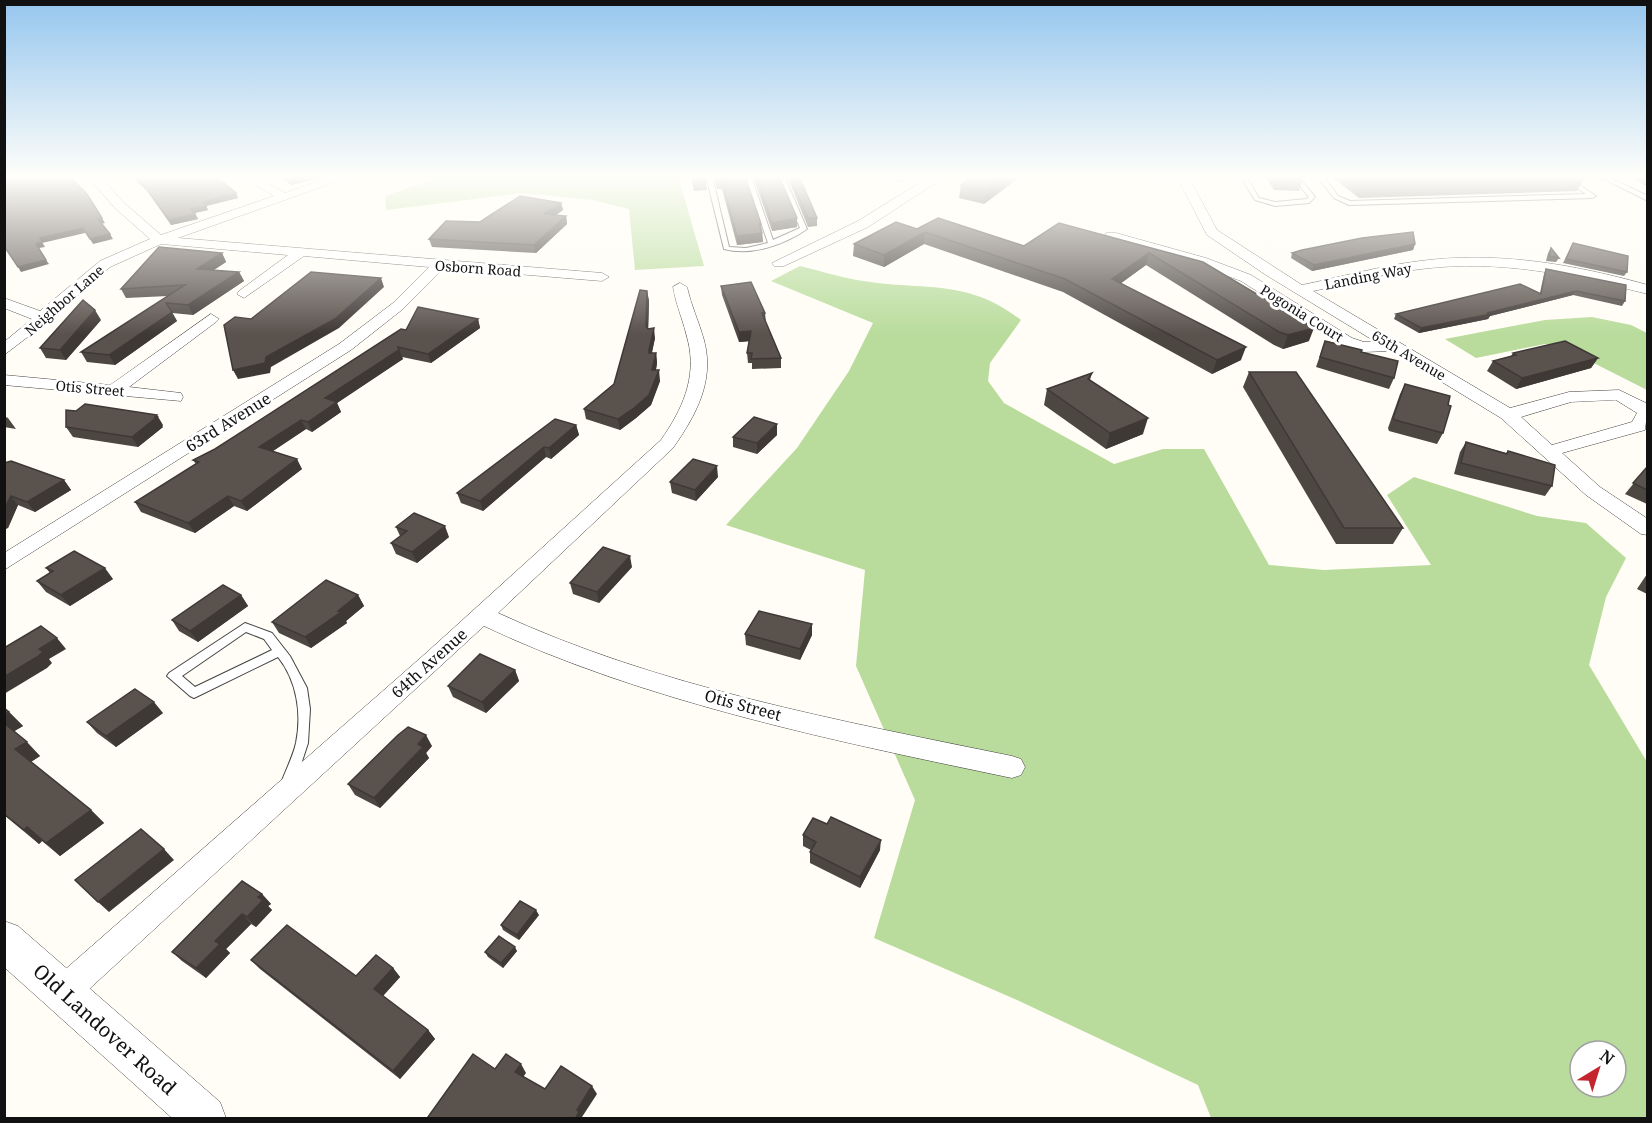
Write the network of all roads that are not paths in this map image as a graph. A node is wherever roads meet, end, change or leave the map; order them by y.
1 (145, 228) edge
2 (193, 228) edge
3 (721, 228) edge
4 (766, 228) edge
5 (804, 228) edge
6 (854, 228) edge
7 (1210, 228) edge
8 (1110, 236) edge
9 (159, 240) junction
10 (771, 243) junction
11 (301, 252) junction
12 (779, 264) dead end
13 (439, 265) junction
14 (1271, 272) junction
15 (602, 277) dead end
16 (1246, 278) junction
17 (680, 287) dead end
18 (1302, 289) junction
19 (1647, 290) edge
20 (244, 294) dead end
21 (4, 302) edge
22 (45, 317) junction
23 (211, 319) dead end
24 (1394, 346) junction
25 (4, 350) edge
26 (4, 380) edge
27 (116, 389) junction
28 (175, 397) dead end
29 (1507, 414) junction
30 (1550, 451) junction
31 (1647, 529) edge
32 (4, 563) edge
33 (482, 615) junction
34 (280, 651) junction
35 (1012, 767) dead end
36 (284, 794) junction
37 (4, 940) edge
38 (63, 992) junction
39 (204, 1119) edge

1 - 9 street
2 - 9 street, Neighbor Lane
3 - 10 lane
4 - 10 lane
5 - 10 lane
6 - 12 street
7 - 14 street, 65th Avenue
8 - 16 street, Pogonia Court
9 - 11 street, Osborn Road
9 - 22 street, Neighbor Lane
11 - 13 street, Osborn Road
11 - 20 street
13 - 15 street, Osborn Road
13 - 32 street, 63rd Avenue
14 - 16 street, Pogonia Court
14 - 18 street, 65th Avenue
16 - 24 street, Pogonia Court
17 - 33 street, 64th Avenue
18 - 19 street, Landing Way
18 - 24 street, 65th Avenue
21 - 22 street
22 - 25 street, Neighbor Lane
23 - 27 street
24 - 29 street, 65th Avenue
26 - 27 street, Otis Street
27 - 28 street, Otis Street
29 - 30 street, 65th Avenue
29 - 30 street
30 - 31 street, 65th Avenue
33 - 35 street, Otis Street
33 - 36 street, 64th Avenue
34 - 34 lane
34 - 36 lane
36 - 38 street, 64th Avenue
37 - 38 street, Old Landover Road
38 - 39 street, Old Landover Road

